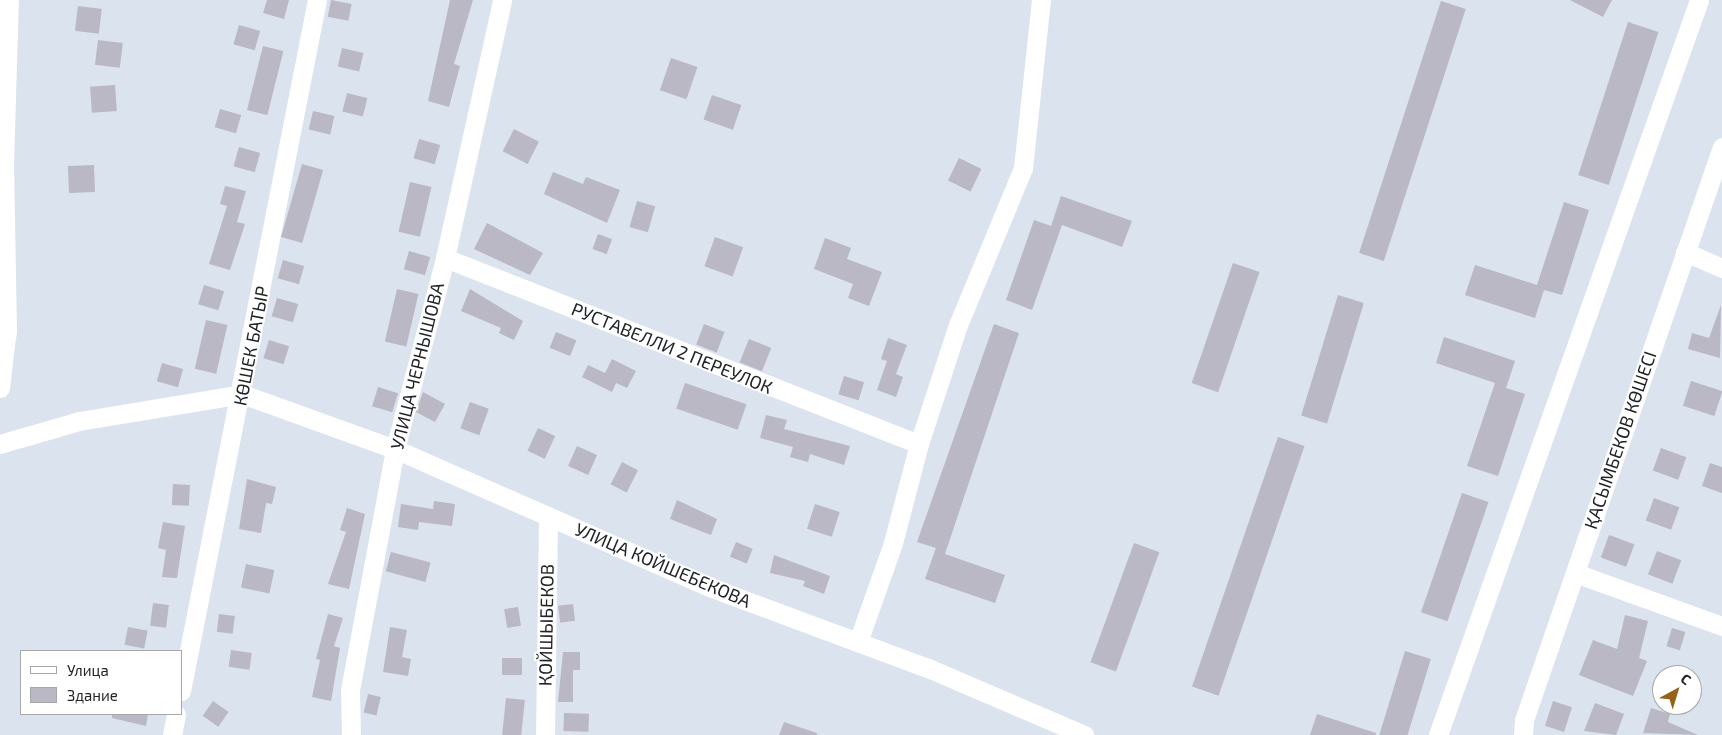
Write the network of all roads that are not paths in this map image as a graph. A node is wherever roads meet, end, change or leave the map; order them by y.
1 (9, 0) edge
2 (317, 0) edge
3 (502, 0) edge
4 (1041, 0) edge
5 (1699, 0) edge
6 (1722, 147) edge
7 (2, 165) edge
8 (1685, 252) junction
9 (445, 258) junction
10 (1722, 268) edge
11 (2, 344) edge
12 (0, 388) edge
13 (242, 394) junction
14 (0, 444) edge
15 (919, 444) junction
16 (395, 449) junction
17 (548, 516) junction
18 (1575, 573) junction
19 (1722, 626) edge
20 (858, 642) junction
21 (182, 686) edge
22 (176, 715) edge
23 (172, 735) edge
24 (351, 735) edge
25 (545, 735) edge
26 (1084, 735) edge
27 (1438, 735) edge
28 (1522, 735) edge

1 - 7 street
2 - 13 street, КӨШЕК БАТЫР
3 - 9 street, УЛИЦА ЧЕРНЫШОВА
4 - 15 street
5 - 27 street
6 - 8 street, ҚАСЫМБЕКОВ КӨШЕСІ
7 - 11 street
8 - 10 street
8 - 18 street, ҚАСЫМБЕКОВ КӨШЕСІ
9 - 15 street, РУСТАВЕЛЛИ 2 ПЕРЕУЛОК
9 - 16 street, УЛИЦА ЧЕРНЫШОВА
11 - 12 street
13 - 14 street
13 - 16 street, УЛИЦА КОЙШЕБЕКОВА
13 - 21 street, КӨШЕК БАТЫР
15 - 20 street
16 - 17 street, УЛИЦА КОЙШЕБЕКОВА
16 - 24 street, УЛИЦА ЧЕРНЫШОВА
17 - 20 street, УЛИЦА КОЙШЕБЕКОВА
17 - 25 street, ҚОЙШЫБЕКОВ
18 - 19 street
18 - 28 street, ҚАСЫМБЕКОВ КӨШЕСІ
20 - 26 street, УЛИЦА КОЙШЕБЕКОВА
22 - 23 street

